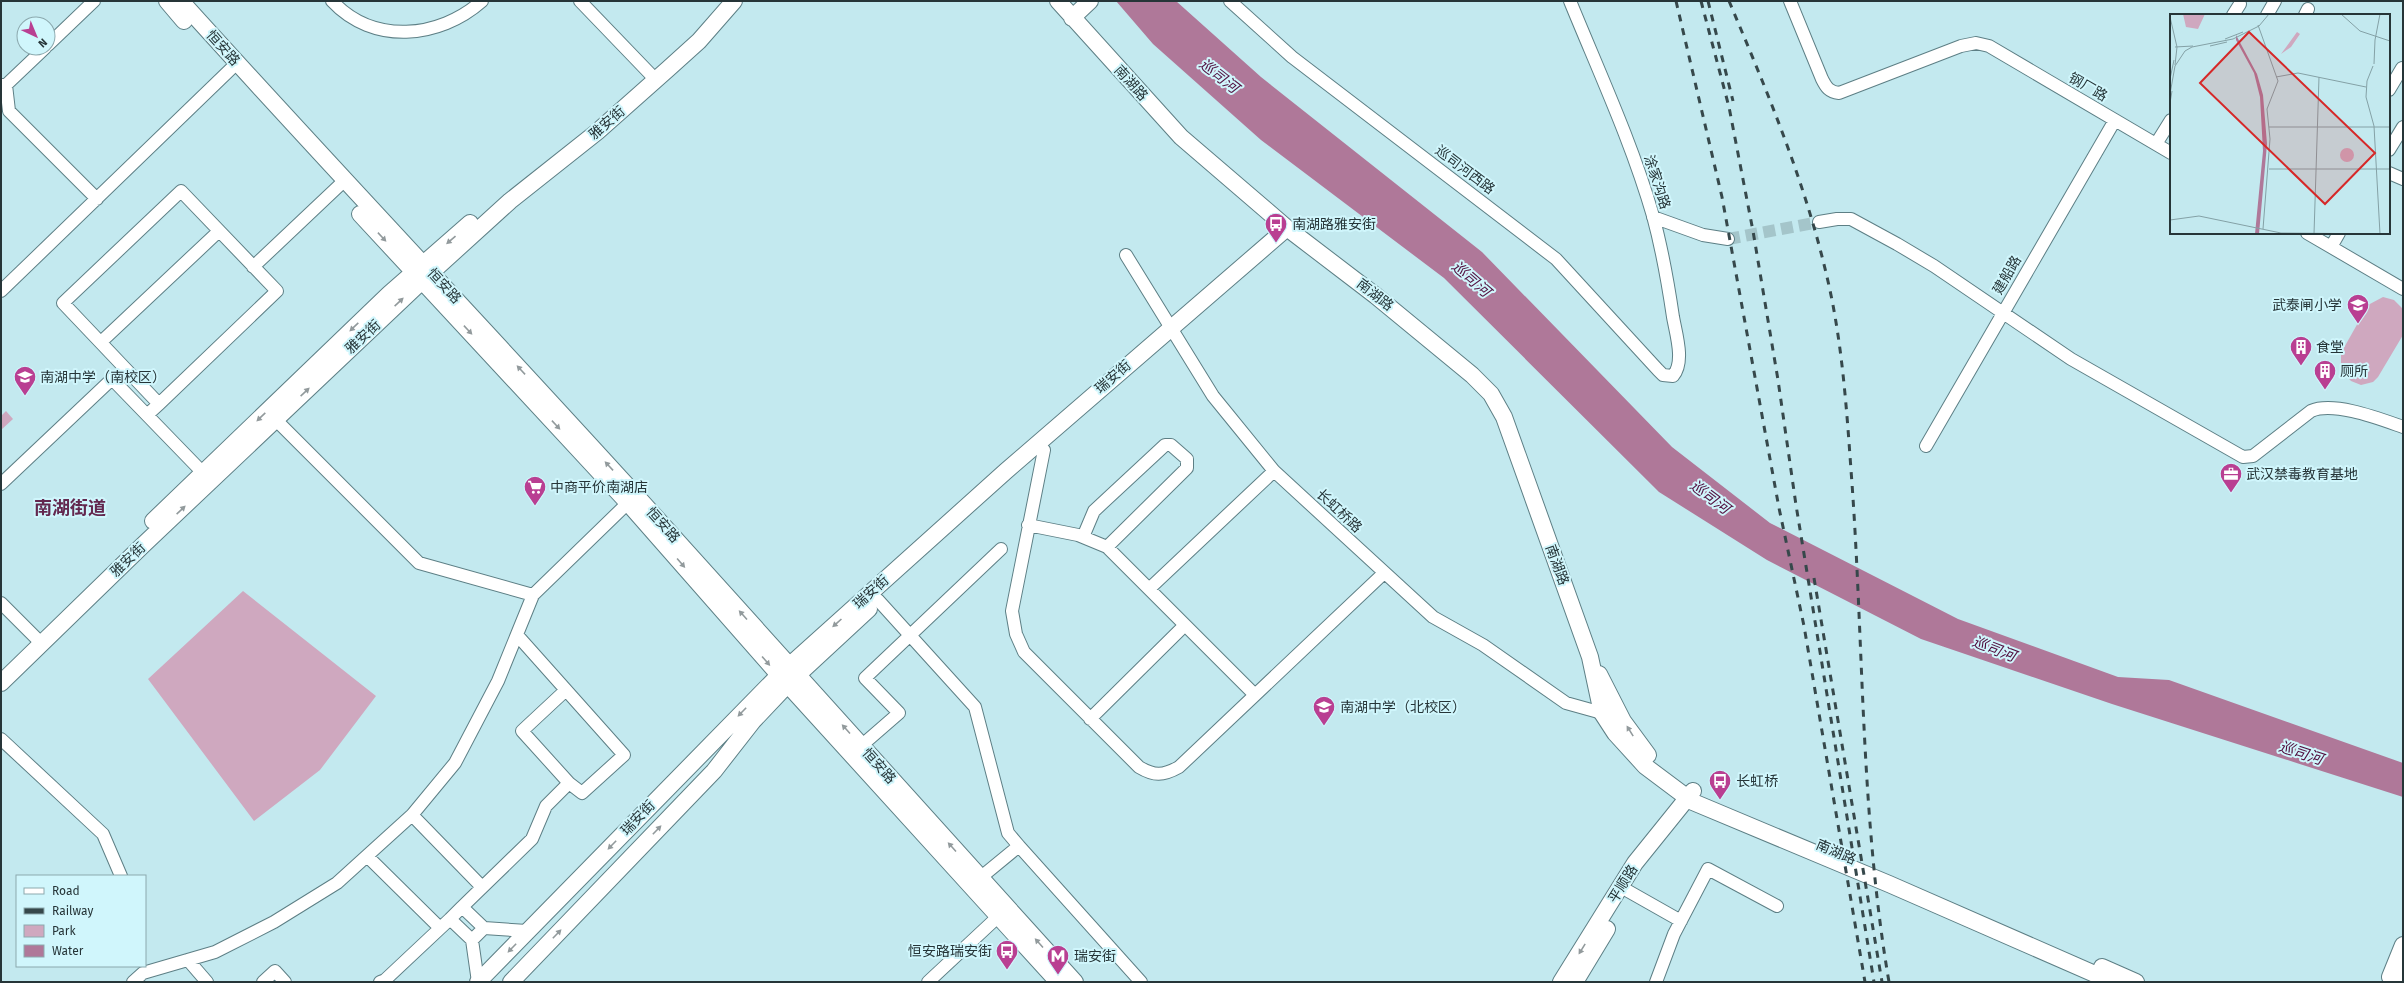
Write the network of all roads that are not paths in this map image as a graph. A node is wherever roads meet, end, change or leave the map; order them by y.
1 (94, 1) edge
2 (167, 1) edge
3 (181, 1) edge
4 (332, 1) edge
5 (482, 1) edge
6 (580, 1) edge
7 (721, 1) edge
8 (734, 1) edge
9 (1090, 1) edge
10 (1230, 1) edge
11 (1570, 1) edge
12 (1790, 1) edge
13 (2276, 1) edge
14 (1061, 2) edge
15 (2240, 4) dead end
16 (2234, 14) edge
17 (2268, 14) edge
18 (1072, 18) junction
19 (56, 37) edge
20 (36, 56) edge
21 (234, 67) junction
22 (2402, 68) dead end
23 (652, 76) junction
24 (3, 85) edge
25 (2390, 88) edge
26 (5, 111) edge
27 (2115, 120) junction
28 (2170, 122) edge
29 (2403, 127) edge
30 (2156, 144) junction
31 (2390, 148) edge
32 (2170, 152) edge
33 (2390, 173) edge
34 (2403, 179) edge
35 (341, 185) junction
36 (97, 199) junction
37 (1653, 217) junction
38 (1819, 222) tunnel mouth
39 (1291, 230) junction
40 (219, 231) junction
41 (2309, 234) edge
42 (2338, 234) edge
43 (1728, 239) tunnel mouth
44 (2331, 247) junction
45 (1126, 255) dead end
46 (254, 267) junction
47 (423, 272) junction
48 (2403, 289) edge
49 (1, 291) edge
50 (2004, 312) junction
51 (1172, 332) junction
52 (101, 342) junction
53 (1668, 376) joint
54 (159, 404) junction
55 (147, 415) junction
56 (276, 420) junction
57 (2403, 427) edge
58 (1926, 446) dead end
59 (1044, 450) junction
60 (1274, 471) junction
61 (208, 477) junction
62 (1, 484) edge
63 (632, 499) junction
64 (1028, 525) junction
65 (1083, 537) junction
66 (1107, 547) junction
67 (1001, 549) dead end
68 (1384, 573) junction
69 (1149, 589) junction
70 (533, 595) junction
71 (878, 600) junction
72 (1, 603) edge
73 (1185, 625) junction
74 (517, 635) junction
75 (910, 636) junction
76 (38, 640) junction
77 (1590, 657) junction
78 (1, 669) edge
79 (788, 675) junction
80 (1, 683) edge
81 (566, 690) junction
82 (1255, 695) junction
83 (1602, 713) junction
84 (1090, 719) junction
85 (1, 739) edge
86 (861, 746) junction
87 (569, 783) junction
88 (1693, 797) junction
89 (412, 815) junction
90 (1019, 846) junction
91 (367, 856) junction
92 (121, 875) edge
93 (980, 878) junction
94 (482, 887) junction
95 (1628, 891) junction
96 (1777, 906) dead end
97 (462, 907) junction
98 (1003, 912) junction
99 (450, 919) junction
100 (1681, 921) junction
101 (440, 928) junction
102 (484, 928) junction
103 (528, 932) junction
104 (472, 940) junction
105 (2403, 945) edge
106 (188, 960) junction
107 (2403, 964) edge
108 (142, 969) edge
109 (133, 982) edge
110 (207, 982) edge
111 (263, 982) edge
112 (285, 982) edge
113 (380, 982) edge
114 (478, 982) edge
115 (512, 982) edge
116 (928, 982) edge
117 (1058, 982) edge
118 (1075, 982) edge
119 (1141, 982) edge
120 (1561, 982) edge
121 (1575, 982) edge
122 (1656, 982) edge
123 (2113, 982) edge
124 (2136, 982) edge
125 (2388, 982) edge
126 (2397, 982) edge

1 - 19 street
2 - 21 main road, 恒安路
3 - 21 main road, 恒安路
4 - 5 street
6 - 23 street
7 - 23 main road, 雅安街
8 - 23 main road, 雅安街
9 - 18 main road
10 - 53 street, 巡司河西路
11 - 37 street, 涂家沟路
12 - 27 street, 钢厂路
13 - 17 street
14 - 18 main road, 南湖路
15 - 16 street
18 - 39 main road, 南湖路
20 - 24 street
21 - 35 main road, 恒安路
21 - 36 street
22 - 25 street
23 - 47 main road, 雅安街
24 - 26 street
26 - 36 street
27 - 30 street, 钢厂路
27 - 50 street, 建船路
28 - 30 street
29 - 31 street
30 - 32 street, 钢厂路
33 - 34 street
35 - 46 street
35 - 47 main road, 恒安路
36 - 49 street
37 - 43 street
37 - 53 street, 涂家沟路
38 - 50 street
39 - 51 main road, 瑞安街
39 - 77 main road, 南湖路
40 - 46 street
40 - 52 street
40 - 52 street
41 - 44 street
42 - 44 street
44 - 48 street
45 - 51 street, 长虹桥路
46 - 54 street
56 -> 47 main road, 雅安街
47 -> 61 main road, 雅安街
47 - 63 main road, 恒安路
50 - 57 street
50 - 58 street, 建船路
51 - 59 main road, 瑞安街
51 - 60 street, 长虹桥路
51 -> 79 main road, 瑞安街
52 - 54 street
54 - 55 street
55 - 61 street
55 - 62 street
56 - 61 main road, 雅安街
56 - 70 street
59 - 64 street
59 - 71 main road, 瑞安街
60 - 68 street, 长虹桥路
60 - 69 street
61 - 76 main road, 雅安街
63 - 70 street
63 - 79 main road, 恒安路
64 - 65 street
64 - 84 street
65 - 66 street
65 - 66 street
66 - 69 street
67 - 75 street
68 - 82 street
68 - 83 street, 长虹桥路
69 - 73 street
70 - 74 street
71 - 75 street
71 - 79 main road, 瑞安街
72 - 76 street
73 - 82 street
73 - 84 street
74 - 81 street
74 - 89 street
75 - 86 street
75 - 90 street
76 - 78 main road, 雅安街
76 - 80 main road, 雅安街
77 - 83 main road, 南湖路
88 -> 77 main road, 南湖路
86 -> 79 main road, 恒安路
79 - 98 main road, 恒安路
79 -> 103 main road, 瑞安街
115 -> 79 main road, 瑞安街
81 - 87 street
81 - 87 street
82 - 84 street
83 - 88 main road, 南湖路
85 - 92 street
93 -> 86 main road, 恒安路
87 - 94 street
88 - 95 main road, 平顺路
88 -> 120 main road, 平顺路
88 - 123 main road, 南湖路
88 - 124 main road, 南湖路
89 - 91 street
89 - 94 street
90 - 93 street
90 - 119 street
91 - 101 street
91 - 106 street
93 - 98 main road, 恒安路
94 - 97 street
95 - 100 street
95 - 121 main road, 平顺路
96 - 100 street
97 - 99 street
97 - 102 street
98 - 116 street
98 - 117 main road, 恒安路
118 -> 98 main road, 恒安路
99 - 101 street
99 - 104 street
100 - 122 street
101 - 113 street
102 - 103 street
102 - 104 street
103 -> 114 main road, 瑞安街
104 - 114 street
105 - 125 main road
106 - 108 street
106 - 110 street
107 - 126 main road
108 - 109 street
111 - 112 street

